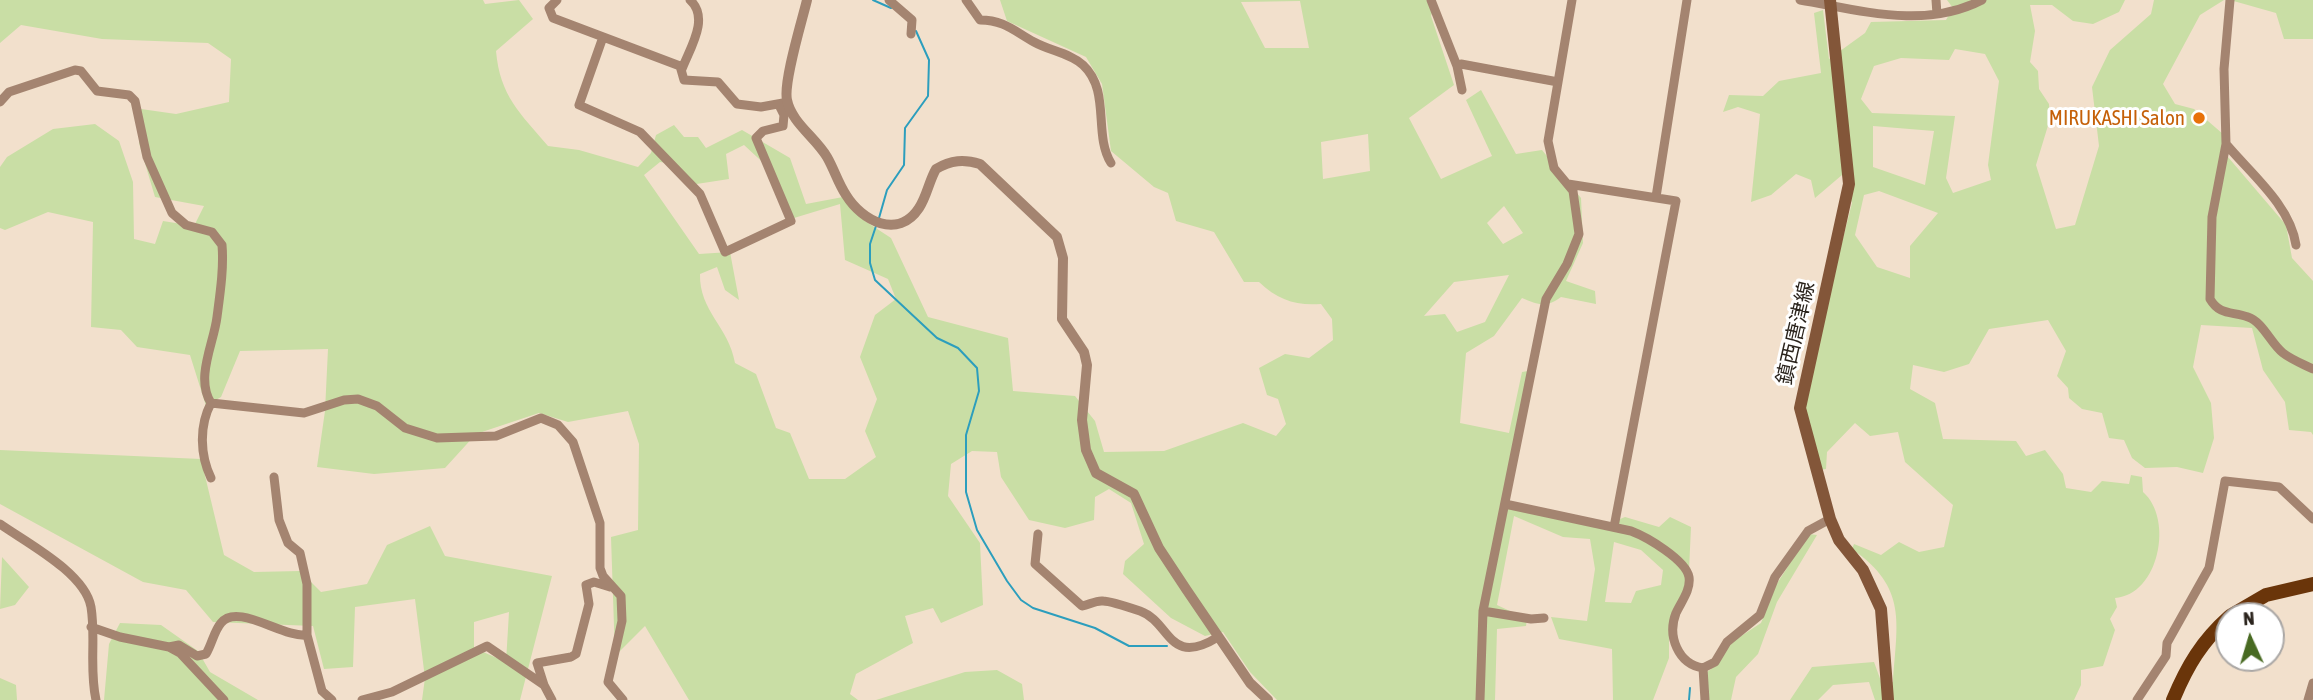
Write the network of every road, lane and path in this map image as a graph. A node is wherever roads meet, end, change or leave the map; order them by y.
1 (557, 0) edge
2 (690, 0) edge
3 (807, 0) edge
4 (889, 0) edge
5 (966, 0) edge
6 (1431, 0) edge
7 (1572, 0) edge
8 (1687, 0) edge
9 (1800, 0) edge
10 (1936, 0) edge
11 (1982, 0) edge
12 (2230, 0) edge
13 (1831, 3) edge
14 (1937, 14) junction
15 (911, 34) dead end
16 (603, 37) junction
17 (1457, 66) junction
18 (682, 69) junction
19 (1558, 82) junction
20 (1462, 90) dead end
21 (0, 102) edge
22 (783, 103) junction
23 (2226, 144) junction
24 (1111, 163) dead end
25 (1568, 184) junction
26 (1656, 197) junction
27 (2296, 245) dead end
28 (2313, 369) edge
29 (211, 402) junction
30 (274, 477) dead end
31 (211, 478) dead end
32 (1505, 504) junction
33 (1830, 519) junction
34 (2313, 519) edge
35 (0, 524) edge
36 (1614, 527) junction
37 (1038, 534) dead end
38 (2313, 584) edge
39 (615, 589) junction
40 (2255, 602) edge
41 (1483, 611) junction
42 (1544, 618) dead end
43 (91, 627) junction
44 (2215, 630) edge
45 (307, 635) junction
46 (1218, 637) junction
47 (169, 647) junction
48 (1703, 668) junction
49 (2313, 683) edge
50 (544, 685) junction
51 (96, 700) edge
52 (224, 700) edge
53 (332, 700) edge
54 (362, 700) edge
55 (552, 700) edge
56 (622, 700) edge
57 (1268, 700) edge
58 (1480, 700) edge
59 (1704, 700) edge
60 (1888, 700) edge
61 (2137, 700) edge
62 (2174, 700) edge
63 (2308, 700) edge

1 - 16 street
2 - 18 street
3 - 22 street
4 - 15 street
5 - 24 street
6 - 17 street
7 - 19 street
8 - 26 street
9 - 13 street
10 - 14 street
11 - 14 street
12 - 23 street
13 - 14 street
13 - 33 main road, 鎮西唐津線
16 - 18 street
16 - 22 street
17 - 19 street
17 - 20 street
18 - 22 street
19 - 25 street
21 - 29 street
22 - 46 street
23 - 27 street
23 - 28 street
25 - 26 street
25 - 32 street
26 - 36 street
29 - 31 street
29 - 39 street
30 - 45 street
32 - 36 street
32 - 41 street
33 - 48 street
33 - 60 main road, 鎮西唐津線
34 - 61 street
35 - 43 street
36 - 48 street
37 - 46 street
38 - 40 main road
39 - 50 street
39 - 56 street
41 - 42 street
41 - 58 street
43 - 47 street
43 - 51 street
44 - 62 main road
45 - 47 street
45 - 53 street
46 - 57 street
47 - 52 street
48 - 59 street
49 - 63 street
50 - 54 street
50 - 55 street

